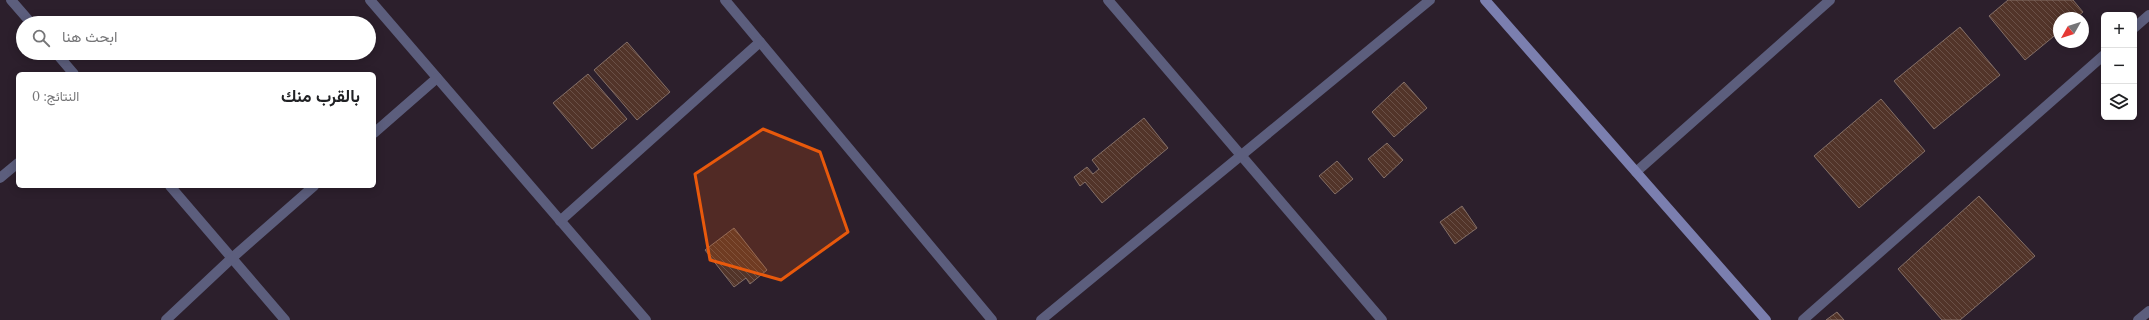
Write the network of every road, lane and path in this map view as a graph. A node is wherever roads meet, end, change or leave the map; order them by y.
1 (11, 0) edge
2 (370, 0) edge
3 (725, 0) edge
4 (1108, 0) edge
5 (1430, 0) edge
6 (1485, 0) edge
7 (1830, 0) edge
8 (2149, 15) edge
9 (24, 16) edge
10 (2137, 25) edge
11 (760, 42) junction
12 (2101, 58) edge
13 (62, 60) edge
14 (72, 72) edge
15 (437, 78) junction
16 (376, 131) edge
17 (1242, 154) junction
18 (16, 165) edge
19 (1636, 172) junction
20 (0, 178) edge
21 (172, 188) edge
22 (312, 188) edge
23 (560, 221) junction
24 (232, 258) junction
25 (2149, 311) edge
26 (166, 320) edge
27 (285, 320) edge
28 (646, 320) edge
29 (992, 320) edge
30 (1041, 320) edge
31 (1382, 320) edge
32 (1766, 320) edge
33 (1803, 320) edge
34 (2138, 320) edge

1 - 9 street
2 - 15 street
3 - 11 street
4 - 17 street
5 - 17 street
6 - 19 street
7 - 19 street
8 - 10 street
11 - 23 street
11 - 29 street
12 - 33 street
13 - 14 street
15 - 16 street
15 - 23 street
17 - 30 street
17 - 31 street
18 - 20 street
19 - 32 street
21 - 24 street
22 - 24 street
23 - 28 street
24 - 26 street
24 - 27 street
25 - 34 street

